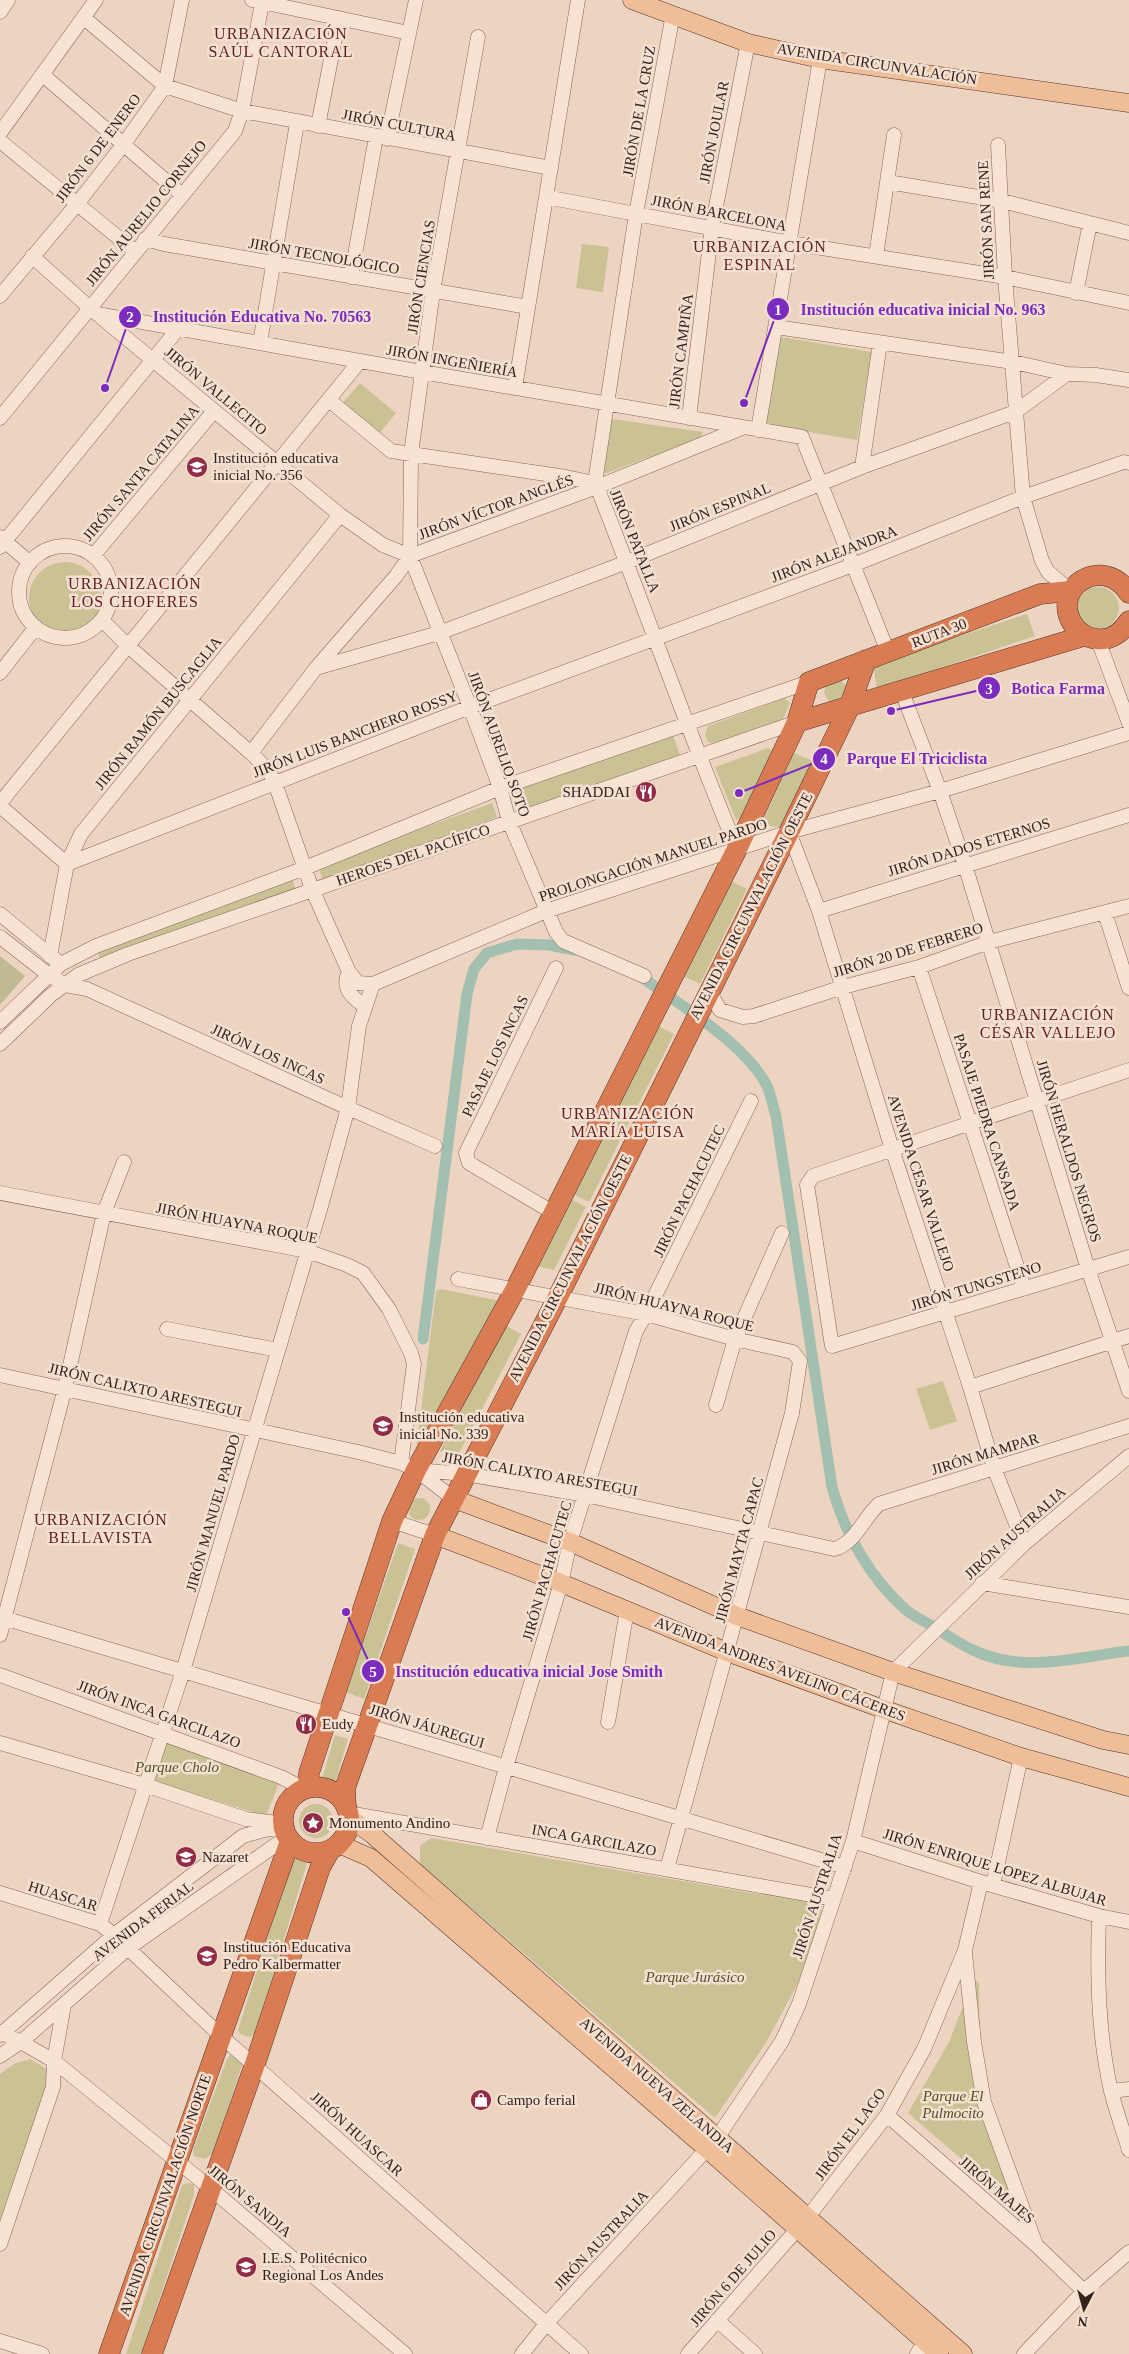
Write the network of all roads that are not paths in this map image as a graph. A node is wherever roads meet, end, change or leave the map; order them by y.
1 (8, 0) edge
2 (96, 0) edge
3 (182, 0) edge
4 (416, 0) edge
5 (578, 0) edge
6 (632, 0) edge
7 (257, 1) edge
8 (0, 12) edge
9 (673, 14) junction
10 (84, 18) junction
11 (339, 18) junction
12 (409, 33) junction
13 (478, 37) dead end
14 (748, 42) junction
15 (820, 59) junction
16 (43, 75) junction
17 (165, 86) junction
18 (1129, 104) edge
19 (242, 111) junction
20 (296, 123) junction
21 (318, 126) junction
22 (0, 133) edge
23 (894, 136) dead end
24 (381, 138) junction
25 (0, 141) edge
26 (123, 145) junction
27 (998, 145) dead end
28 (458, 152) junction
29 (550, 168) junction
30 (888, 182) junction
31 (181, 194) junction
32 (546, 197) junction
33 (1002, 201) junction
34 (77, 204) junction
35 (636, 214) junction
36 (1090, 223) junction
37 (712, 228) junction
38 (1129, 233) edge
39 (145, 239) junction
40 (790, 243) junction
41 (136, 252) junction
42 (32, 256) junction
43 (876, 256) junction
44 (274, 264) junction
45 (351, 277) junction
46 (1005, 277) junction
47 (434, 291) junction
48 (1076, 293) junction
49 (0, 296) edge
50 (1129, 304) edge
51 (528, 307) junction
52 (94, 311) junction
53 (776, 327) junction
54 (178, 329) junction
55 (260, 343) junction
56 (880, 343) junction
57 (152, 359) junction
58 (360, 361) junction
59 (1013, 362) junction
60 (422, 372) junction
61 (1067, 374) junction
62 (1129, 380) edge
63 (515, 388) junction
64 (329, 400) junction
65 (606, 404) junction
66 (214, 411) junction
67 (1015, 412) junction
68 (0, 418) edge
69 (689, 418) junction
70 (742, 427) junction
71 (758, 430) junction
72 (411, 454) junction
73 (1129, 463) edge
74 (277, 464) junction
75 (862, 467) junction
76 (820, 484) junction
77 (596, 487) junction
78 (1023, 497) junction
79 (340, 515) junction
80 (2, 542) edge
81 (93, 556) junction
82 (410, 556) junction
83 (627, 562) junction
84 (30, 563) junction
85 (853, 565) junction
86 (1127, 587) edge
87 (1071, 591) junction
88 (102, 620) junction
89 (1128, 626) edge
90 (36, 627) junction
91 (439, 633) junction
92 (656, 638) junction
93 (1091, 638) junction
94 (128, 646) junction
95 (888, 652) junction
96 (866, 660) junction
97 (316, 668) junction
98 (0, 673) edge
99 (809, 682) junction
100 (902, 692) junction
101 (190, 700) junction
102 (470, 707) junction
103 (849, 708) junction
104 (797, 722) junction
105 (1129, 723) edge
106 (687, 726) junction
107 (1129, 733) edge
108 (251, 752) junction
109 (698, 756) junction
110 (275, 783) junction
111 (500, 788) junction
112 (940, 791) junction
113 (0, 804) edge
114 (1129, 815) edge
115 (509, 821) junction
116 (789, 832) junction
117 (738, 849) junction
118 (68, 864) junction
119 (965, 864) junction
120 (305, 868) junction
121 (312, 889) junction
122 (1129, 906) edge
123 (546, 911) junction
124 (819, 911) junction
125 (1105, 913) junction
126 (0, 914) edge
127 (0, 937) edge
128 (989, 942) junction
129 (56, 960) junction
130 (919, 967) junction
131 (556, 968) dead end
132 (349, 972) junction
133 (48, 975) junction
134 (78, 975) junction
135 (644, 976) dead end
136 (374, 984) junction
137 (65, 985) junction
138 (843, 987) junction
139 (1129, 988) edge
140 (88, 989) junction
141 (707, 996) junction
142 (364, 1006) junction
143 (0, 1022) edge
144 (0, 1044) edge
145 (1129, 1070) edge
146 (751, 1101) dead end
147 (1037, 1101) junction
148 (348, 1108) junction
149 (971, 1123) junction
150 (435, 1146) dead end
151 (892, 1149) junction
152 (124, 1162) dead end
153 (0, 1193) edge
154 (104, 1213) junction
155 (554, 1213) junction
156 (782, 1233) dead end
157 (307, 1251) junction
158 (1129, 1257) edge
159 (1088, 1269) junction
160 (458, 1280) dead end
161 (1024, 1288) junction
162 (516, 1290) junction
163 (558, 1297) junction
164 (945, 1312) junction
165 (646, 1314) junction
166 (167, 1329) dead end
167 (1129, 1336) edge
168 (735, 1339) junction
169 (1112, 1342) junction
170 (278, 1350) junction
171 (793, 1352) joint
172 (0, 1375) edge
173 (970, 1386) junction
174 (65, 1388) junction
175 (1129, 1391) edge
176 (716, 1405) dead end
177 (1129, 1426) edge
178 (254, 1431) junction
179 (1129, 1456) edge
180 (408, 1466) junction
181 (994, 1468) junction
182 (466, 1474) junction
183 (585, 1496) junction
184 (454, 1499) junction
185 (392, 1521) junction
186 (435, 1535) junction
187 (760, 1535) junction
188 (570, 1542) junction
189 (1024, 1544) junction
190 (841, 1546) joint
191 (562, 1583) junction
192 (982, 1583) junction
193 (1129, 1607) edge
194 (627, 1610) junction
195 (738, 1616) junction
196 (2, 1617) edge
197 (0, 1636) edge
198 (728, 1652) junction
199 (183, 1671) junction
200 (894, 1672) junction
201 (0, 1674) edge
202 (883, 1709) junction
203 (330, 1714) junction
204 (608, 1722) dead end
205 (368, 1726) junction
206 (162, 1732) junction
207 (0, 1743) edge
208 (1129, 1746) edge
209 (1021, 1757) junction
210 (506, 1766) junction
211 (145, 1786) junction
212 (1129, 1787) edge
213 (306, 1789) junction
214 (348, 1813) junction
215 (680, 1818) junction
216 (286, 1832) junction
217 (488, 1838) junction
218 (853, 1841) junction
219 (335, 1847) junction
220 (844, 1867) junction
221 (667, 1869) junction
222 (987, 1883) junction
223 (0, 1893) edge
224 (834, 1898) junction
225 (1099, 1916) junction
226 (1129, 1922) edge
227 (100, 1924) junction
228 (114, 1935) junction
229 (128, 1949) junction
230 (965, 1950) junction
231 (64, 2006) junction
232 (1, 2034) edge
233 (221, 2036) junction
234 (21, 2042) junction
235 (0, 2056) edge
236 (613, 2057) junction
237 (54, 2060) junction
238 (255, 2064) junction
239 (1129, 2089) edge
240 (1111, 2091) junction
241 (887, 2115) junction
242 (712, 2143) junction
243 (1129, 2150) edge
244 (176, 2162) junction
245 (210, 2188) junction
246 (803, 2223) junction
247 (0, 2244) edge
248 (1036, 2245) junction
249 (1129, 2252) edge
250 (1084, 2292) junction
251 (717, 2320) junction
252 (546, 2324) junction
253 (0, 2341) edge
254 (921, 2348) edge
255 (42, 2354) edge
256 (108, 2354) edge
257 (152, 2354) edge
258 (405, 2354) edge
259 (522, 2354) edge
260 (581, 2354) edge
261 (688, 2354) edge
262 (755, 2354) edge
263 (939, 2354) edge
264 (963, 2354) edge
265 (1024, 2354) edge

1 - 8 street
2 - 10 street
3 - 17 street, JIRÓN 6 DE ENERO
4 - 12 street
5 - 29 street
6 - 9 main road, AVENIDA CIRCUNVALACIÓN
7 - 11 street
7 - 19 street, JIRÓN AURELIO CORNEJO
9 - 14 main road, AVENIDA CIRCUNVALACIÓN
9 - 35 street, JIRÓN DE LA CRUZ
10 - 16 street
10 - 17 street
11 - 12 street
11 - 21 street
12 - 24 street
13 - 28 street
14 - 15 main road, AVENIDA CIRCUNVALACIÓN
14 - 37 street, JIRÓN JOULAR
15 - 18 main road, AVENIDA CIRCUNVALACIÓN
15 - 40 street
16 - 22 street
16 - 26 street
17 - 19 street, JIRÓN CULTURA
17 - 26 street, JIRÓN 6 DE ENERO
19 - 20 street, JIRÓN CULTURA
19 - 31 street, JIRÓN AURELIO CORNEJO
20 - 21 street, JIRÓN CULTURA
20 - 44 street
21 - 24 street, JIRÓN CULTURA
23 - 30 street
24 - 28 street, JIRÓN CULTURA
24 - 45 street
25 - 34 street
26 - 31 street
26 - 34 street, JIRÓN 6 DE ENERO
27 - 33 street, JIRÓN SAN RENE
28 - 29 street, JIRÓN CULTURA
28 - 47 street, JIRÓN CIENCIAS
29 - 32 street
30 - 33 street
30 - 43 street
31 - 39 street, JIRÓN AURELIO CORNEJO
32 - 35 street, JIRÓN BARCELONA
32 - 51 street
33 - 36 street
33 - 46 street, JIRÓN SAN RENE
34 - 41 street
34 - 42 street, JIRÓN 6 DE ENERO
35 - 37 street, JIRÓN BARCELONA
35 - 65 street, JIRÓN PATALLA
36 - 38 street
36 - 48 street
37 - 40 street, JIRÓN BARCELONA
37 - 69 street, JIRÓN CAMPIÑA
39 - 41 street, JIRÓN AURELIO CORNEJO
39 - 44 street, JIRÓN TECNOLÓGICO
40 - 43 street, JIRÓN BARCELONA
40 - 53 street
41 - 52 street, JIRÓN AURELIO CORNEJO
42 - 49 street, JIRÓN 6 DE ENERO
42 - 52 street, JIRÓN VALLECITO
43 - 46 street, JIRÓN BARCELONA
44 - 45 street, JIRÓN TECNOLÓGICO
44 - 55 street
45 - 47 street, JIRÓN TECNOLÓGICO
46 - 48 street, JIRÓN BARCELONA
46 - 59 street, JIRÓN SAN RENE
47 - 51 street, JIRÓN TECNOLÓGICO
47 - 60 street, JIRÓN CIENCIAS
48 - 50 street, JIRÓN BARCELONA
51 - 63 street
52 - 54 street, JIRÓN INGEÑIERÍA
52 - 57 street, JIRÓN VALLECITO
52 - 68 street, JIRÓN AURELIO CORNEJO
53 - 56 street
53 - 71 street
54 - 55 street, JIRÓN INGEÑIERÍA
54 - 57 street
55 - 58 street, JIRÓN INGEÑIERÍA
56 - 59 street
56 - 75 street
57 - 66 street, JIRÓN VALLECITO
57 - 80 street
58 - 60 street, JIRÓN INGEÑIERÍA
58 - 64 street
59 - 61 street
59 - 67 street, JIRÓN SAN RENE
60 - 63 street, JIRÓN INGEÑIERÍA
60 - 72 street, JIRÓN CIENCIAS
61 - 62 street
61 - 67 street, JIRÓN ESPINAL
63 - 65 street, JIRÓN INGEÑIERÍA
64 - 72 street
64 - 74 street
65 - 69 street, JIRÓN INGEÑIERÍA
65 - 77 street, JIRÓN PATALLA
66 - 74 street, JIRÓN VALLECITO
66 - 81 street, JIRÓN SANTA CATALINA
67 - 75 street, JIRÓN ESPINAL
67 - 78 street, JIRÓN SAN RENE
69 - 70 street, JIRÓN INGEÑIERÍA
70 - 71 street, JIRÓN INGEÑIERÍA
70 - 77 street, JIRÓN VÍCTOR ANGLÉS
71 - 76 street, JIRÓN INGEÑIERÍA
72 - 77 street
72 - 82 street, JIRÓN CIENCIAS
73 - 78 street
74 - 79 street, JIRÓN VALLECITO
74 - 94 street
75 - 76 street, JIRÓN ESPINAL
76 - 83 street, JIRÓN ESPINAL
76 - 85 street
77 - 82 street, JIRÓN VÍCTOR ANGLÉS
77 - 83 street, JIRÓN PATALLA
78 - 85 street, JIRÓN ALEJANDRA
78 - 87 street, JIRÓN SAN RENE
79 - 82 street, JIRÓN VALLECITO
79 - 101 street, JIRÓN RAMÓN BUSCAGLIA
80 - 84 street
81 - 84 street
81 - 88 street
82 - 91 street, JIRÓN AURELIO SOTO
82 - 97 street, JIRÓN VÍCTOR ANGLÉS
83 - 91 street, JIRÓN ESPINAL
83 - 92 street, JIRÓN PATALLA
84 - 90 street
85 - 92 street, JIRÓN ALEJANDRA
85 - 95 street
86 - 87 highway
87 - 93 highway
87 - 95 highway, RUTA 30
88 - 90 street
88 - 94 street
89 - 93 highway
90 - 98 street
91 - 97 street, JIRÓN ESPINAL
91 - 102 street, JIRÓN AURELIO SOTO
92 - 102 street, JIRÓN LUIS BANCHERO ROSSY
92 - 106 street, JIRÓN PATALLA
93 - 100 highway
93 - 105 street
94 - 101 street
94 - 113 street
95 - 96 highway, RUTA 30
96 - 99 highway, RUTA 30
96 - 103 highway, AVENIDA CIRCUNVALACIÓN OESTE
97 - 108 street, JIRÓN VÍCTOR ANGLÉS
99 - 104 highway
99 - 106 street, HEROES DEL PACÍFICO
100 - 103 highway
100 - 112 street, JIRÓN HERALDOS NEGROS
101 - 108 street
101 - 118 street, JIRÓN RAMÓN BUSCAGLIA
102 - 110 street, JIRÓN LUIS BANCHERO ROSSY
102 - 111 street, JIRÓN AURELIO SOTO
103 - 104 highway, HEROES DEL PACÍFICO
103 - 116 highway, AVENIDA CIRCUNVALACIÓN OESTE
104 - 109 street, HEROES DEL PACÍFICO
104 - 117 highway
106 - 109 street, JIRÓN PATALLA
106 - 111 street, HEROES DEL PACÍFICO
107 - 112 street, PROLONGACIÓN MANUEL PARDO
108 - 110 street
109 - 115 street, HEROES DEL PACÍFICO
109 - 117 street, JIRÓN PATALLA
110 - 118 street, JIRÓN LUIS BANCHERO ROSSY
110 - 120 street
111 - 115 street, JIRÓN AURELIO SOTO
111 - 120 street, HEROES DEL PACÍFICO
112 - 116 street, PROLONGACIÓN MANUEL PARDO
112 - 119 street, JIRÓN HERALDOS NEGROS
113 - 118 street
114 - 119 street, JIRÓN DADOS ETERNOS
115 - 121 street, HEROES DEL PACÍFICO
115 - 123 street, JIRÓN AURELIO SOTO
116 - 117 street, PROLONGACIÓN MANUEL PARDO
116 - 124 street, AVENIDA CESAR VALLEJO
116 - 141 highway, AVENIDA CIRCUNVALACIÓN OESTE
117 - 123 street, PROLONGACIÓN MANUEL PARDO
117 - 155 highway
118 - 129 street, JIRÓN RAMÓN BUSCAGLIA
119 - 124 street, JIRÓN DADOS ETERNOS
119 - 128 street, JIRÓN HERALDOS NEGROS
120 - 121 street
120 - 129 street, HEROES DEL PACÍFICO
121 - 132 street
121 - 134 street, HEROES DEL PACÍFICO
122 - 125 street, JIRÓN 20 DE FEBRERO
123 - 135 street, JIRÓN AURELIO SOTO
123 - 136 street, PROLONGACIÓN MANUEL PARDO
124 - 138 street, AVENIDA CESAR VALLEJO
125 - 128 street, JIRÓN 20 DE FEBRERO
125 - 139 street
126 - 129 street
127 - 133 street
128 - 130 street, JIRÓN 20 DE FEBRERO
128 - 147 street, JIRÓN HERALDOS NEGROS
129 - 133 street, HEROES DEL PACÍFICO
129 - 134 street
130 - 138 street, JIRÓN 20 DE FEBRERO
130 - 149 street, PASAJE PIEDRA CANSADA
131 - 155 street, PASAJE LOS INCAS
132 - 136 street
132 - 142 street
133 - 137 street
133 - 143 street, HEROES DEL PACÍFICO
134 - 137 street, HEROES DEL PACÍFICO
134 - 140 street
136 - 142 street
137 - 140 street, JIRÓN LOS INCAS
137 - 144 street, HEROES DEL PACÍFICO
138 - 141 street, JIRÓN 20 DE FEBRERO
138 - 151 street, AVENIDA CESAR VALLEJO
140 - 148 street, JIRÓN LOS INCAS
141 - 163 highway, AVENIDA CIRCUNVALACIÓN OESTE
142 - 148 street
145 - 147 street
146 - 165 street, JIRÓN PACHACUTEC
147 - 149 street
147 - 159 street, JIRÓN HERALDOS NEGROS
148 - 150 street, JIRÓN LOS INCAS
148 - 157 street, JIRÓN MANUEL PARDO
149 - 151 street
149 - 161 street, PASAJE PIEDRA CANSADA
151 - 164 street, AVENIDA CESAR VALLEJO
151 - 164 street, JIRÓN TUNGSTENO
152 - 154 street
153 - 154 street, JIRÓN HUAYNA ROQUE
154 - 157 street, JIRÓN HUAYNA ROQUE
154 - 174 street
155 - 162 highway
156 - 168 street
157 - 170 street, JIRÓN MANUEL PARDO
157 - 180 street, JIRÓN HUAYNA ROQUE
158 - 159 street, JIRÓN TUNGSTENO
159 - 161 street, JIRÓN TUNGSTENO
159 - 169 street, JIRÓN HERALDOS NEGROS
160 - 162 street, JIRÓN HUAYNA ROQUE
161 - 164 street, JIRÓN TUNGSTENO
162 - 163 street, JIRÓN HUAYNA ROQUE
162 - 180 highway
163 - 165 street, JIRÓN HUAYNA ROQUE
163 - 182 highway, AVENIDA CIRCUNVALACIÓN OESTE
164 - 173 street, AVENIDA CESAR VALLEJO
165 - 168 street, JIRÓN HUAYNA ROQUE
165 - 183 street, JIRÓN PACHACUTEC
166 - 170 street
167 - 169 street
168 - 171 street, JIRÓN HUAYNA ROQUE
168 - 176 street
169 - 173 street
169 - 175 street, JIRÓN HERALDOS NEGROS
170 - 178 street, JIRÓN MANUEL PARDO
171 - 187 street, JIRÓN MAYTA CAPAC
172 - 174 street, JIRÓN CALIXTO ARESTEGUI
173 - 181 street, AVENIDA CESAR VALLEJO
174 - 178 street, JIRÓN CALIXTO ARESTEGUI
174 - 196 street
177 - 181 street, JIRÓN MAMPAR
178 - 180 street, JIRÓN CALIXTO ARESTEGUI
178 - 199 street, JIRÓN MANUEL PARDO
179 - 189 street, JIRÓN AUSTRALIA
180 - 182 street, JIRÓN CALIXTO ARESTEGUI
180 - 184 street
180 - 185 highway
181 - 189 street, AVENIDA CESAR VALLEJO
181 - 190 street, JIRÓN MAMPAR
182 - 183 street, JIRÓN CALIXTO ARESTEGUI
182 - 184 highway, AVENIDA CIRCUNVALACIÓN OESTE
183 - 187 street, JIRÓN CALIXTO ARESTEGUI
183 - 188 street, JIRÓN PACHACUTEC
184 - 186 highway, AVENIDA CIRCUNVALACIÓN OESTE
184 - 188 main road
185 - 186 street
185 - 203 highway
186 - 191 main road, AVENIDA ANDRES AVELINO CÁCERES
186 - 205 highway, AVENIDA CIRCUNVALACIÓN OESTE
187 - 190 street, JIRÓN CALIXTO ARESTEGUI
187 - 195 street, JIRÓN MAYTA CAPAC
188 - 191 street, JIRÓN PACHACUTEC
188 - 195 main road
189 - 192 street, JIRÓN AUSTRALIA
191 - 194 main road, AVENIDA ANDRES AVELINO CÁCERES
191 - 210 street, JIRÓN PACHACUTEC
192 - 193 street
192 - 200 street, JIRÓN AUSTRALIA
194 - 198 main road, AVENIDA ANDRES AVELINO CÁCERES
194 - 204 street
195 - 198 street, JIRÓN MAYTA CAPAC
195 - 200 main road
196 - 197 street
196 - 199 street, JIRÓN JÁUREGUI
198 - 202 main road, AVENIDA ANDRES AVELINO CÁCERES
198 - 215 street, JIRÓN MAYTA CAPAC
199 - 203 street, JIRÓN JÁUREGUI
199 - 206 street, JIRÓN MANUEL PARDO
200 - 202 street, JIRÓN AUSTRALIA
200 - 208 main road
201 - 206 street, JIRÓN INCA GARCILAZO
202 - 209 main road, AVENIDA ANDRES AVELINO CÁCERES
202 - 218 street, JIRÓN AUSTRALIA
203 - 205 street, JIRÓN JÁUREGUI
203 - 213 highway
205 - 210 street, JIRÓN JÁUREGUI
205 - 214 highway, AVENIDA CIRCUNVALACIÓN OESTE
206 - 211 street, JIRÓN MANUEL PARDO
206 - 213 street, JIRÓN INCA GARCILAZO
207 - 211 street
209 - 212 main road, AVENIDA ANDRES AVELINO CÁCERES
209 - 222 street, JIRÓN EL LAGO
210 - 215 street, JIRÓN JÁUREGUI
210 - 217 street, JIRÓN PACHACUTEC
211 - 216 street
211 - 227 street, JIRÓN MANUEL PARDO
213 - 214 highway
213 - 216 highway
214 - 217 street, INCA GARCILAZO
214 - 219 highway
214 - 236 main road, AVENIDA NUEVA ZELANDIA
215 - 220 street, JIRÓN JÁUREGUI
215 - 221 street, JIRÓN MAYTA CAPAC
216 - 219 highway
216 - 228 street, AVENIDA FERIAL
216 - 229 street, AVENIDA FERIAL
216 - 233 highway
217 - 221 street, INCA GARCILAZO
218 - 220 street, JIRÓN AUSTRALIA
218 - 222 street, JIRÓN ENRIQUE LOPEZ ALBUJAR
219 - 236 main road, AVENIDA NUEVA ZELANDIA
219 - 238 highway
220 - 224 street, JIRÓN AUSTRALIA
221 - 224 street, INCA GARCILAZO
222 - 225 street, JIRÓN ENRIQUE LOPEZ ALBUJAR
222 - 230 street, JIRÓN EL LAGO
223 - 227 street, HUASCAR
224 - 242 street, JIRÓN AUSTRALIA
225 - 226 street, JIRÓN ENRIQUE LOPEZ ALBUJAR
225 - 240 street
227 - 228 street, HUASCAR
228 - 229 street, JIRÓN HUASCAR
228 - 232 street, AVENIDA FERIAL
229 - 231 street, AVENIDA FERIAL
229 - 233 street, JIRÓN HUASCAR
230 - 241 street, JIRÓN EL LAGO
230 - 248 street, JIRÓN EL LAGO
231 - 234 street, AVENIDA FERIAL
231 - 237 street
232 - 234 street, JIRÓN SANDIA
233 - 238 street, JIRÓN HUASCAR
233 - 244 highway, AVENIDA CIRCUNVALACIÓN NORTE
234 - 235 street, AVENIDA FERIAL
234 - 237 street, JIRÓN SANDIA
236 - 242 main road, AVENIDA NUEVA ZELANDIA
237 - 244 street, JIRÓN SANDIA
237 - 247 street
238 - 245 highway
238 - 252 street, JIRÓN HUASCAR
239 - 240 street
240 - 243 street
241 - 246 street, JIRÓN EL LAGO
241 - 248 street, JIRÓN MAJES
242 - 246 main road, AVENIDA NUEVA ZELANDIA
242 - 252 street, JIRÓN AUSTRALIA
244 - 245 street, JIRÓN SANDIA
244 - 256 highway, AVENIDA CIRCUNVALACIÓN NORTE
245 - 257 highway
245 - 258 street, JIRÓN SANDIA
246 - 251 street, JIRÓN 6 DE JULIO
246 - 254 main road, AVENIDA NUEVA ZELANDIA
246 - 264 main road, AVENIDA NUEVA ZELANDIA
248 - 250 street, JIRÓN MAJES
249 - 250 street
250 - 265 street
251 - 261 street, JIRÓN 6 DE JULIO
251 - 262 street
252 - 259 street, JIRÓN AUSTRALIA
252 - 260 street, JIRÓN HUASCAR
253 - 255 street
254 - 263 main road, AVENIDA NUEVA ZELANDIA

